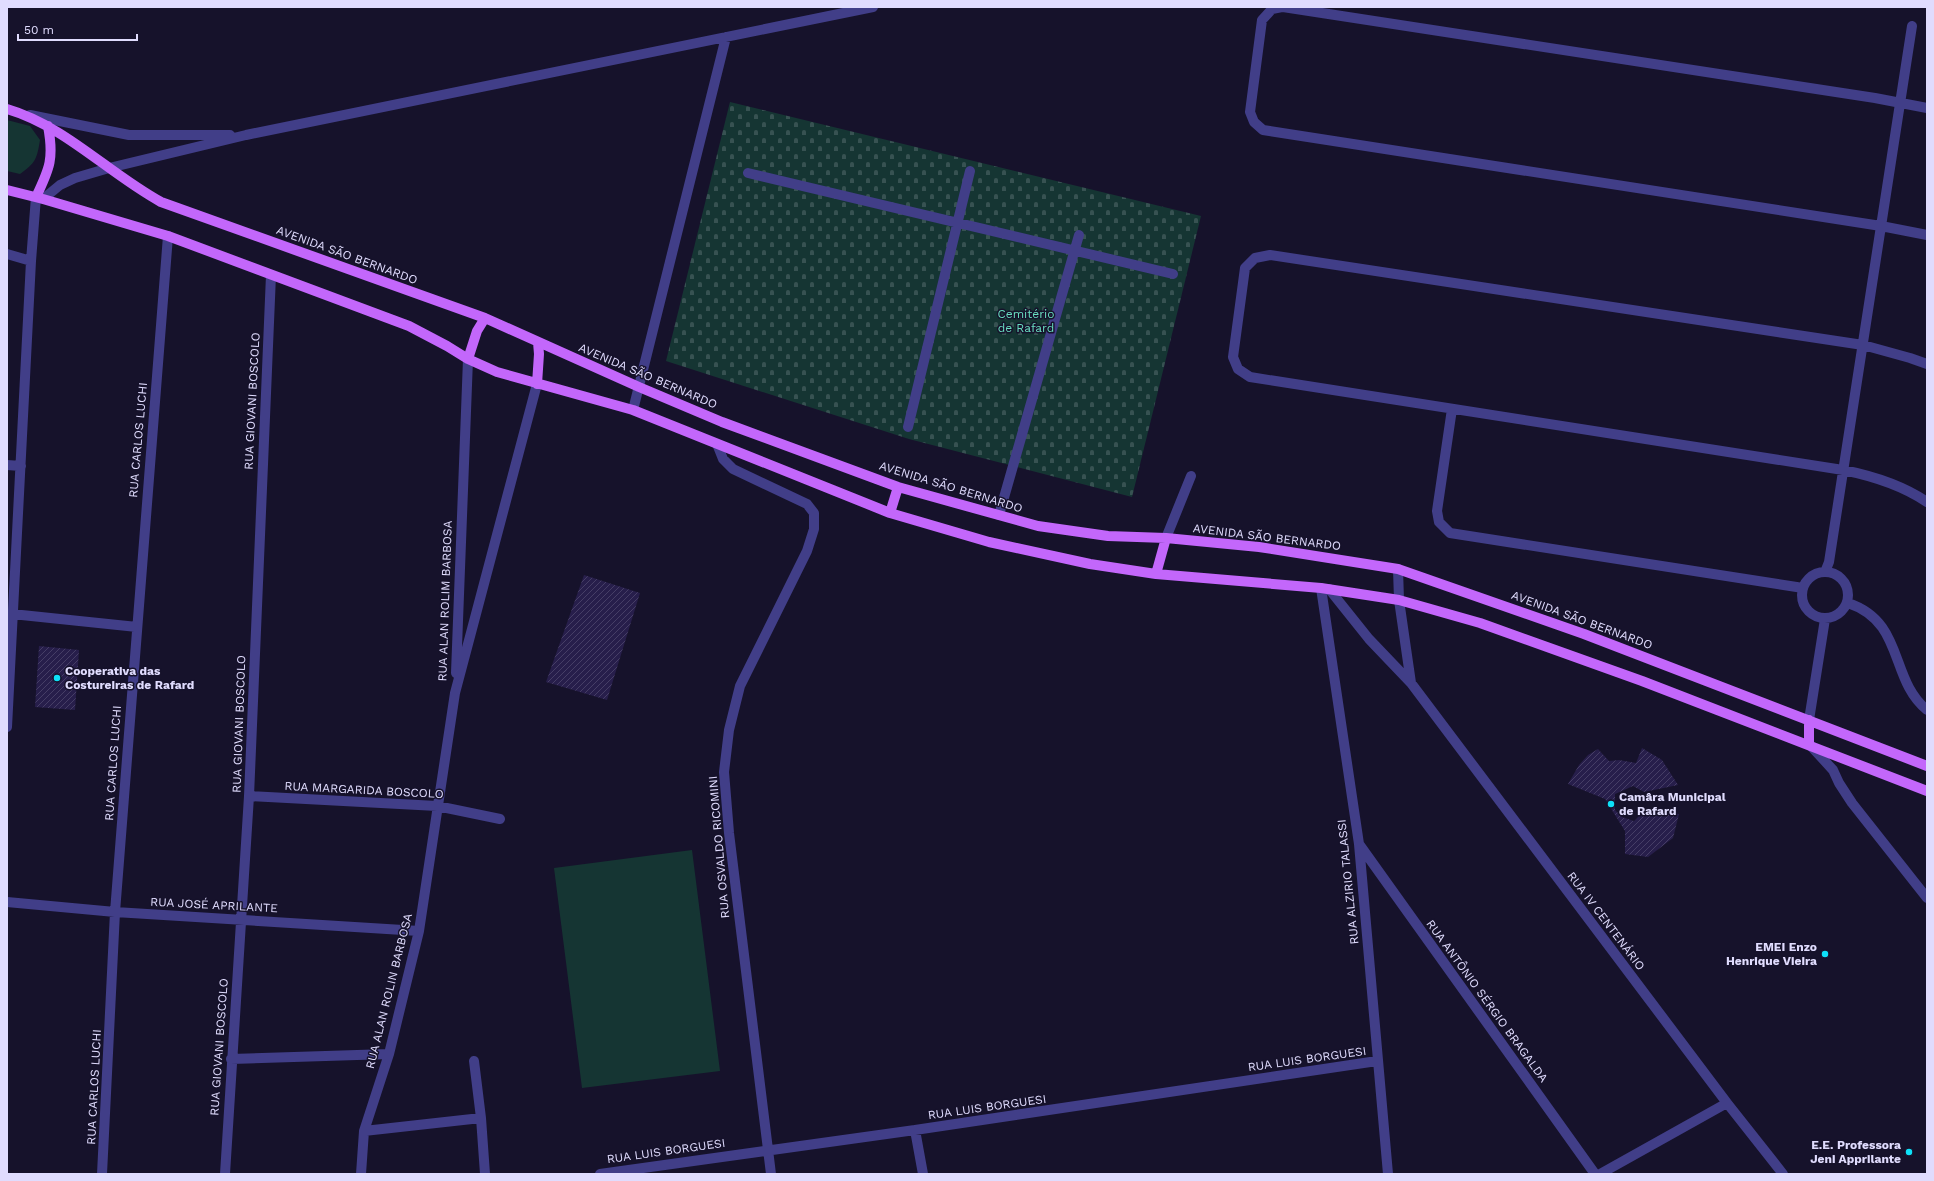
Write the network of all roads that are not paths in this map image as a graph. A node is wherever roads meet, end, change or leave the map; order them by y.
1 (873, 7) edge
2 (1283, 7) edge
3 (1912, 26) dead end
4 (726, 37) junction
5 (1900, 102) junction
6 (1927, 108) edge
7 (7, 109) edge
8 (28, 115) junction
9 (48, 126) junction
10 (246, 135) junction
11 (109, 168) junction
12 (970, 171) dead end
13 (748, 173) dead end
14 (7, 190) edge
15 (40, 198) junction
16 (958, 223) junction
17 (1881, 226) junction
18 (1927, 235) edge
19 (168, 236) junction
20 (1079, 236) dead end
21 (1075, 251) junction
22 (7, 254) edge
23 (31, 260) junction
24 (1173, 274) dead end
25 (271, 275) junction
26 (485, 318) junction
27 (538, 342) junction
28 (1863, 345) junction
29 (468, 359) junction
30 (1927, 364) edge
31 (536, 384) junction
32 (639, 387) junction
33 (1452, 409) junction
34 (633, 410) junction
35 (908, 427) dead end
36 (717, 444) junction
37 (7, 465) edge
38 (21, 466) junction
39 (1843, 470) junction
40 (1191, 476) dead end
41 (898, 487) junction
42 (1927, 502) edge
43 (890, 513) junction
44 (999, 516) junction
45 (1166, 538) junction
46 (1398, 569) junction
47 (1825, 572) junction
48 (1156, 574) junction
49 (1803, 588) junction
50 (1325, 589) junction
51 (1399, 600) junction
52 (1848, 603) junction
53 (12, 614) junction
54 (1825, 619) junction
55 (136, 627) junction
56 (1411, 683) junction
57 (455, 693) junction
58 (1927, 710) edge
59 (1809, 720) junction
60 (7, 727) edge
61 (1809, 744) junction
62 (1927, 766) edge
63 (1927, 791) edge
64 (249, 796) junction
65 (437, 806) junction
66 (500, 819) dead end
67 (1359, 844) junction
68 (1927, 898) edge
69 (7, 902) edge
70 (115, 912) junction
71 (241, 919) junction
72 (419, 931) junction
73 (389, 1054) junction
74 (231, 1059) junction
75 (474, 1061) dead end
76 (1377, 1061) junction
77 (1727, 1104) junction
78 (481, 1118) junction
79 (915, 1130) junction
80 (364, 1131) junction
81 (768, 1150) junction
82 (102, 1174) edge
83 (225, 1174) edge
84 (361, 1174) edge
85 (485, 1174) edge
86 (600, 1174) edge
87 (771, 1174) edge
88 (923, 1174) edge
89 (1388, 1174) edge
90 (1595, 1174) edge
91 (1600, 1174) edge
92 (1783, 1174) edge

1 - 4 street
2 - 5 street
2 - 17 street
3 - 5 street
4 - 10 street
4 - 32 street
5 - 6 street
5 - 17 street
7 - 8 main road, AVENIDA SÃO BERNARDO
8 - 9 main road, AVENIDA SÃO BERNARDO
8 - 10 street
9 - 11 main road, AVENIDA SÃO BERNARDO
9 - 15 main road
10 - 11 street
11 - 15 street
11 - 26 main road, AVENIDA SÃO BERNARDO
12 - 16 street
13 - 16 street
14 - 15 main road
15 - 19 main road
15 - 23 street
16 - 21 street
16 - 35 street
17 - 18 street
17 - 28 street
19 - 25 main road
19 - 55 street, RUA CARLOS LUCHI
20 - 21 street
21 - 24 street
21 - 44 street
22 - 23 street
23 - 38 street
25 - 29 main road
25 - 64 street, RUA GIOVANI BOSCOLO
26 - 27 main road, AVENIDA SÃO BERNARDO
26 - 29 main road
27 - 31 main road
27 - 32 main road, AVENIDA SÃO BERNARDO
28 - 30 street
28 - 33 street
28 - 39 street
29 - 31 main road
29 - 57 street, RUA ALAN ROLIM BARBOSA
31 - 34 main road
31 - 57 street, RUA ALAN ROLIM BARBOSA
32 - 34 street
32 - 41 main road, AVENIDA SÃO BERNARDO
33 - 39 street
33 - 49 street
34 - 36 main road
36 - 43 main road
36 - 81 street, RUA OSVALDO RICOMINI
37 - 38 street
38 - 53 street
39 - 42 street
39 - 47 street
40 - 45 street
41 - 43 main road
41 - 44 main road, AVENIDA SÃO BERNARDO
43 - 48 main road
44 - 45 main road, AVENIDA SÃO BERNARDO
45 - 46 main road, AVENIDA SÃO BERNARDO
45 - 48 main road
46 - 51 street, RUA IV CENTENÁRIO
46 - 59 main road, AVENIDA SÃO BERNARDO
47 - 49 street
47 - 52 street
48 - 50 main road
49 - 54 street
50 - 51 main road
50 - 56 street, RUA IV CENTENÁRIO
50 - 67 street, RUA ALZIRIO TALASSI
51 - 56 street, RUA IV CENTENÁRIO
51 - 61 main road
52 - 54 street
52 - 58 street
53 - 55 street
53 - 60 street
54 - 59 street
55 - 70 street, RUA CARLOS LUCHI
56 - 77 street, RUA IV CENTENÁRIO
57 - 65 street, RUA ALAN ROLIN BARBOSA
59 - 61 main road
59 - 62 main road, AVENIDA SÃO BERNARDO
61 - 63 main road
61 - 68 street
64 - 65 street, RUA MARGARIDA BOSCOLO
64 - 71 street, RUA GIOVANI BOSCOLO
65 - 66 street, RUA MARGARIDA BOSCOLO
65 - 72 street, RUA ALAN ROLIN BARBOSA
67 - 76 street, RUA ALZIRIO TALASSI
67 - 90 street, RUA ANTÔNIO SÉRGIO BRAGALDA
69 - 70 street, RUA JOSÉ APRILANTE
70 - 71 street, RUA JOSÉ APRILANTE
70 - 82 street, RUA CARLOS LUCHI
71 - 72 street, RUA JOSÉ APRILANTE
71 - 74 street, RUA GIOVANI BOSCOLO
72 - 73 street, RUA ALAN ROLIN BARBOSA
73 - 74 street
73 - 80 street, RUA ALAN ROLIN BARBOSA
74 - 83 street, RUA GIOVANI BOSCOLO
75 - 78 street
76 - 79 street, RUA LUIS BORGUESI
76 - 89 street, RUA ALZIRIO TALASSI
77 - 91 street
77 - 92 street, RUA IV CENTENÁRIO
78 - 80 street
78 - 85 street
79 - 81 street, RUA LUIS BORGUESI
79 - 88 street
80 - 84 street, RUA ALAN ROLIN BARBOSA
81 - 86 street, RUA LUIS BORGUESI
81 - 87 street, RUA OSVALDO RICOMINI

